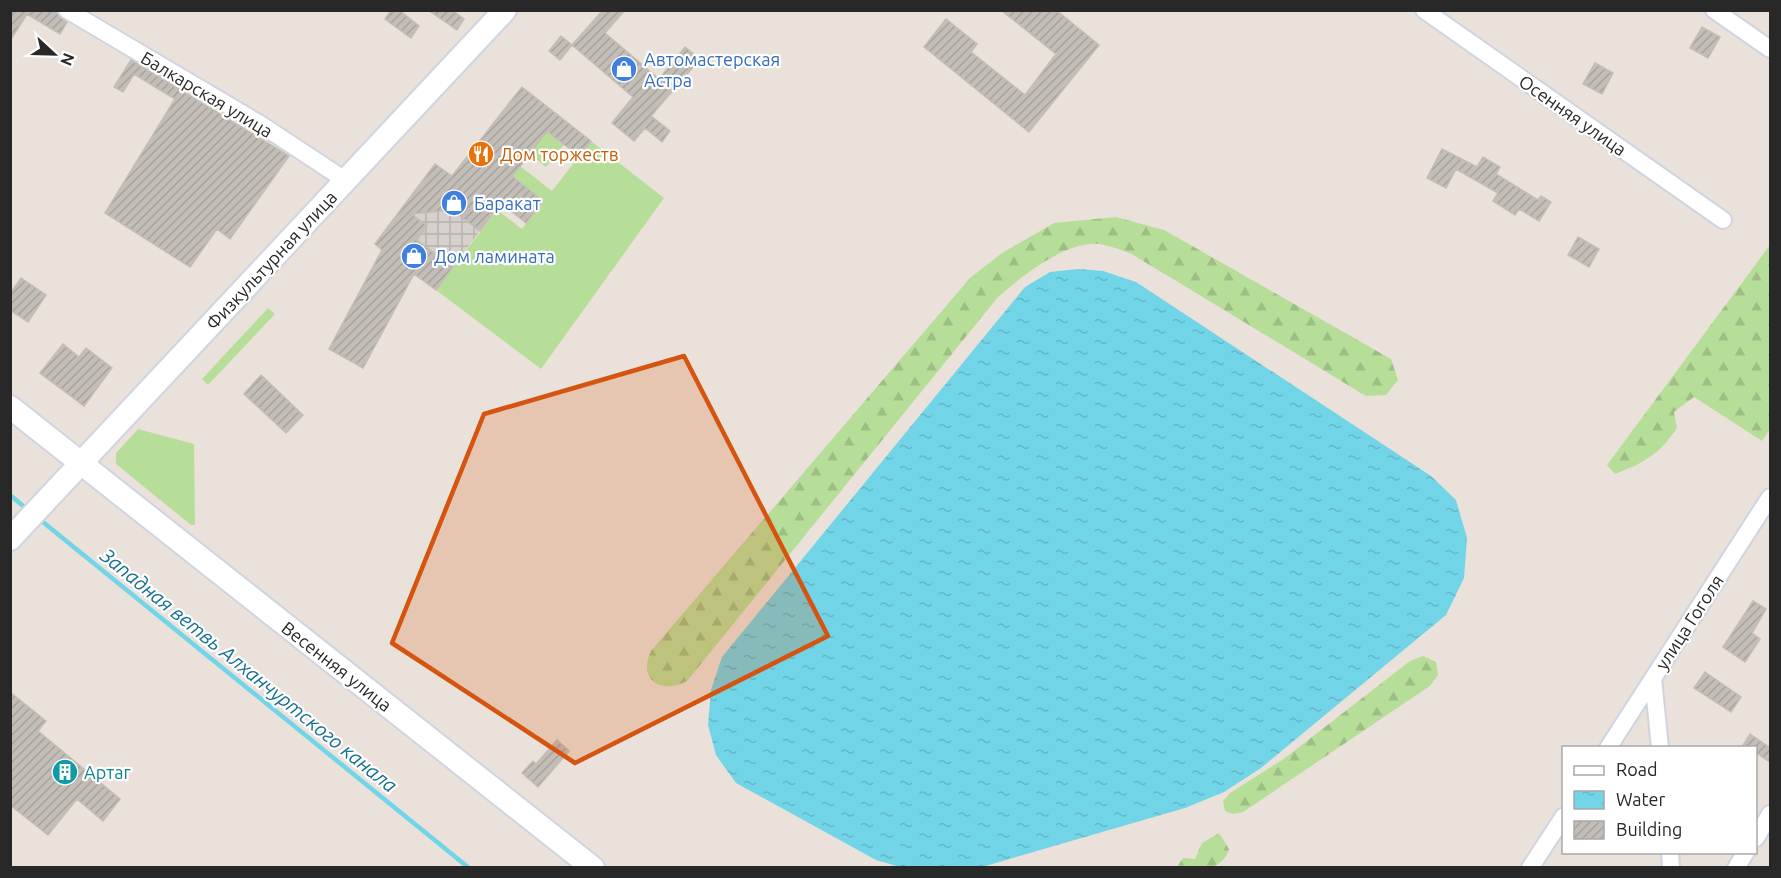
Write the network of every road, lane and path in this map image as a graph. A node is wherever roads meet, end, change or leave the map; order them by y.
1 (67, 10) edge
2 (1424, 10) edge
3 (1714, 10) edge
4 (495, 13) edge
5 (1770, 49) edge
6 (345, 180) junction
7 (1723, 220) dead end
8 (10, 407) edge
9 (82, 464) junction
10 (1770, 497) edge
11 (10, 539) edge
12 (1653, 678) junction
13 (1609, 746) edge
14 (1660, 746) edge
15 (1770, 814) edge
16 (1562, 818) edge
17 (1757, 835) edge
18 (1745, 854) edge
19 (593, 867) edge
20 (1530, 867) edge
21 (1736, 867) edge

1 - 6 street, Балкарская улица
2 - 7 street, Осенняя улица
3 - 5 street
4 - 6 street, Физкультурная улица
6 - 9 street, Физкультурная улица
8 - 9 street, Весенняя улица
9 - 11 street, Физкультурная улица
9 - 19 street, Весенняя улица
10 - 12 street, улица Гоголя
12 - 13 street, улица Гоголя
12 - 14 street
15 - 17 street
16 - 20 street
18 - 21 street

